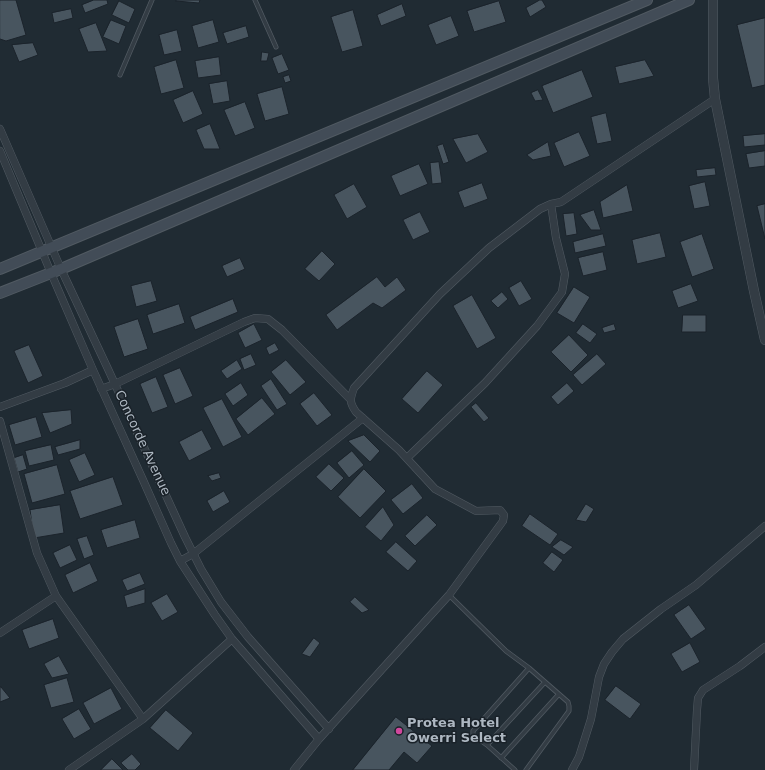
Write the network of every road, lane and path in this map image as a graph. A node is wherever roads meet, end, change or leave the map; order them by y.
1 (152, 0) edge
2 (255, 0) edge
3 (647, 0) edge
4 (689, 0) edge
5 (713, 0) edge
6 (276, 47) dead end
7 (120, 75) dead end
8 (716, 99) junction
9 (0, 129) edge
10 (0, 151) edge
11 (551, 204) junction
12 (52, 248) junction
13 (42, 252) junction
14 (0, 269) edge
15 (61, 269) junction
16 (51, 273) junction
17 (0, 293) edge
18 (765, 340) edge
19 (93, 370) junction
20 (115, 384) junction
21 (101, 389) junction
22 (350, 399) junction
23 (0, 407) edge
24 (363, 418) junction
25 (0, 421) edge
26 (407, 458) junction
27 (765, 526) edge
28 (193, 554) junction
29 (180, 561) junction
30 (449, 595) junction
31 (56, 596) junction
32 (0, 633) edge
33 (232, 639) junction
34 (765, 647) edge
35 (529, 668) junction
36 (545, 682) junction
37 (559, 694) junction
38 (143, 719) junction
39 (329, 729) junction
40 (319, 739) junction
41 (487, 745) junction
42 (501, 758) junction
43 (69, 770) edge
44 (294, 770) edge
45 (515, 770) edge
46 (526, 770) edge
47 (572, 770) edge
48 (694, 770) edge

1 - 7 lane
2 - 6 lane
3 - 12 main road
4 - 15 main road
5 - 8 street
8 - 11 street
8 - 18 street
9 - 12 street, Concorde Avenue
10 - 13 street, Concorde Avenue
11 - 22 street
11 - 26 street
12 - 13 main road
12 - 15 street, Concorde Avenue
13 - 14 main road
13 - 16 street, Concorde Avenue
15 - 16 main road
15 - 20 street, Concorde Avenue
16 - 17 main road
16 - 19 street, Concorde Avenue
19 - 21 street, Concorde Avenue
19 - 23 street
20 - 21 street
20 - 22 street
20 - 28 street, Concorde Avenue
21 - 29 street, Concorde Avenue
22 - 24 street
24 - 26 street
24 - 28 street
25 - 31 street
26 - 30 street
27 - 47 street
28 - 29 street
28 - 39 street, Concorde Avenue
29 - 33 street, Concorde Avenue
30 - 35 lane
30 - 39 street
31 - 32 street
31 - 38 street
33 - 38 street
33 - 40 street, Concorde Avenue
34 - 48 street
35 - 36 lane
35 - 41 lane
36 - 37 lane
36 - 41 lane
37 - 42 lane
37 - 46 lane
38 - 43 street
39 - 40 street
40 - 44 street
41 - 42 lane
42 - 45 lane

